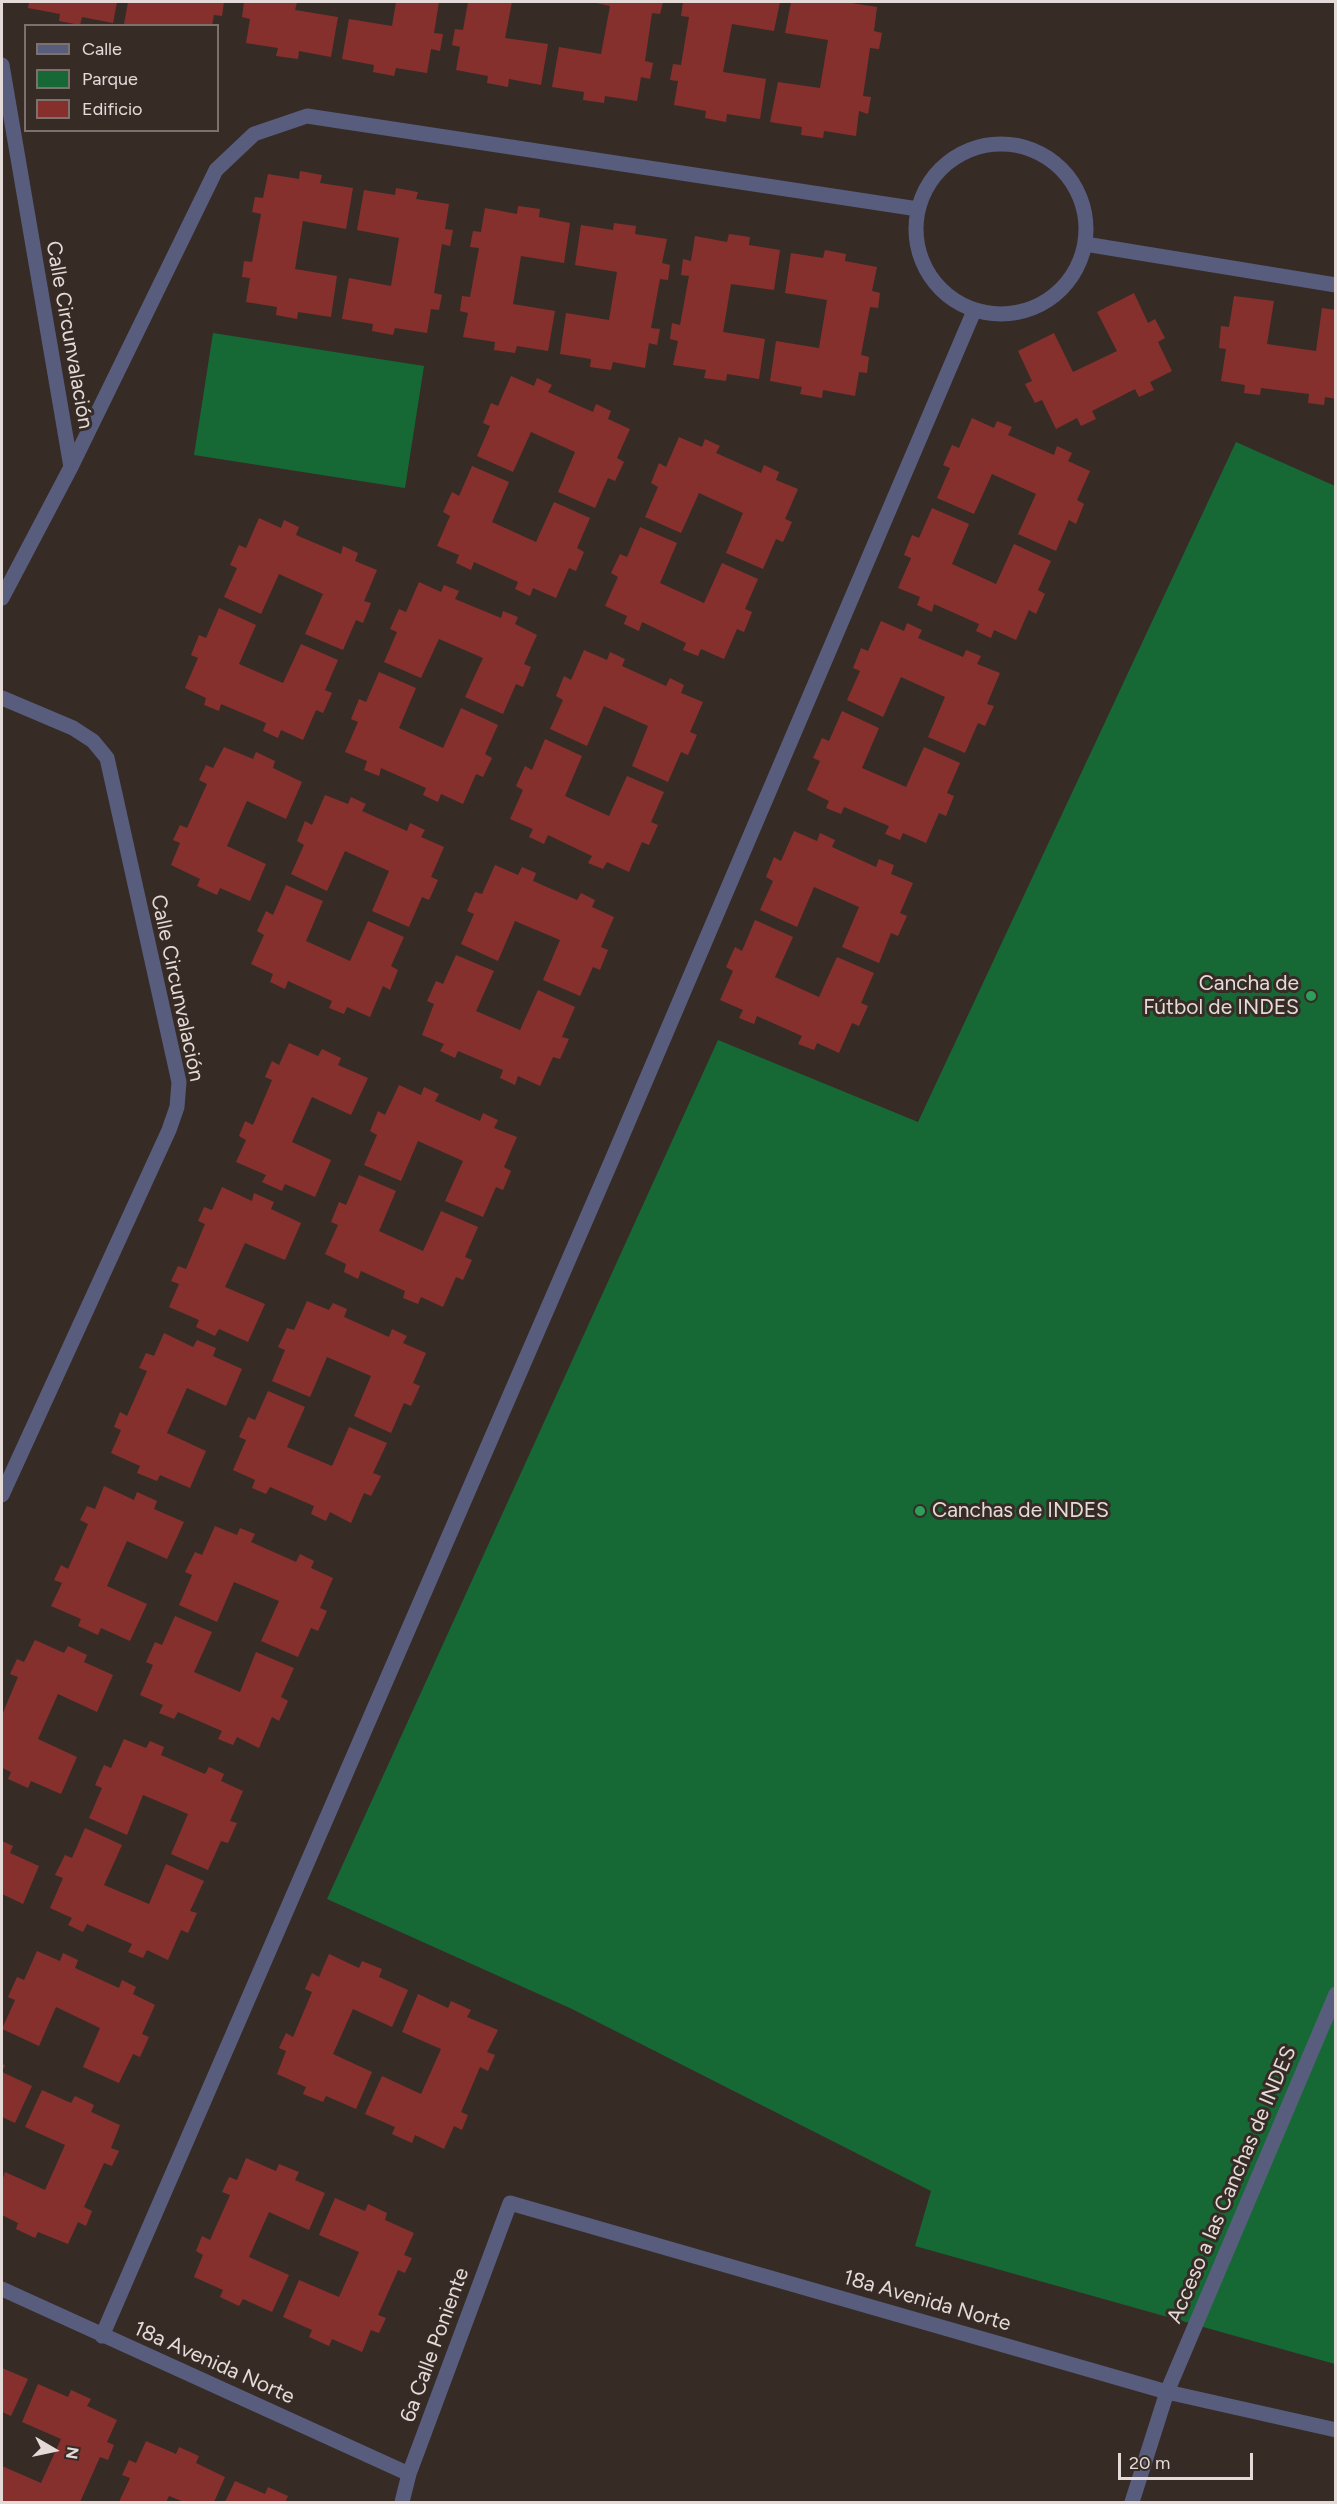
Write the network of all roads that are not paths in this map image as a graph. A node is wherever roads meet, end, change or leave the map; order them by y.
1 (2, 65) edge
2 (918, 209) junction
3 (1085, 244) junction
4 (1335, 285) edge
5 (974, 311) junction
6 (71, 466) junction
7 (2, 598) edge
8 (2, 698) edge
9 (2, 1495) edge
10 (1335, 1994) edge
11 (510, 2203) joint
12 (2, 2289) edge
13 (102, 2336) junction
14 (1167, 2392) junction
15 (1335, 2430) edge
16 (409, 2474) junction
17 (402, 2502) edge
18 (1132, 2502) edge

1 - 6 street, Calle Circunvalación
2 - 3 street
2 - 5 street
2 - 6 street
3 - 4 street
3 - 5 street
5 - 13 street
6 - 7 street
8 - 9 street, Calle Circunvalación
10 - 14 street, Acceso a las Canchas de INDES
11 - 14 street, 18a Avenida Norte
11 - 16 street, 6a Calle Poniente
12 - 13 street, 18a Avenida Norte
13 - 16 street, 18a Avenida Norte
14 - 15 street, 18a Avenida Norte
14 - 18 street, Acceso a las Canchas de INDES
16 - 17 street, 6a Calle Poniente

